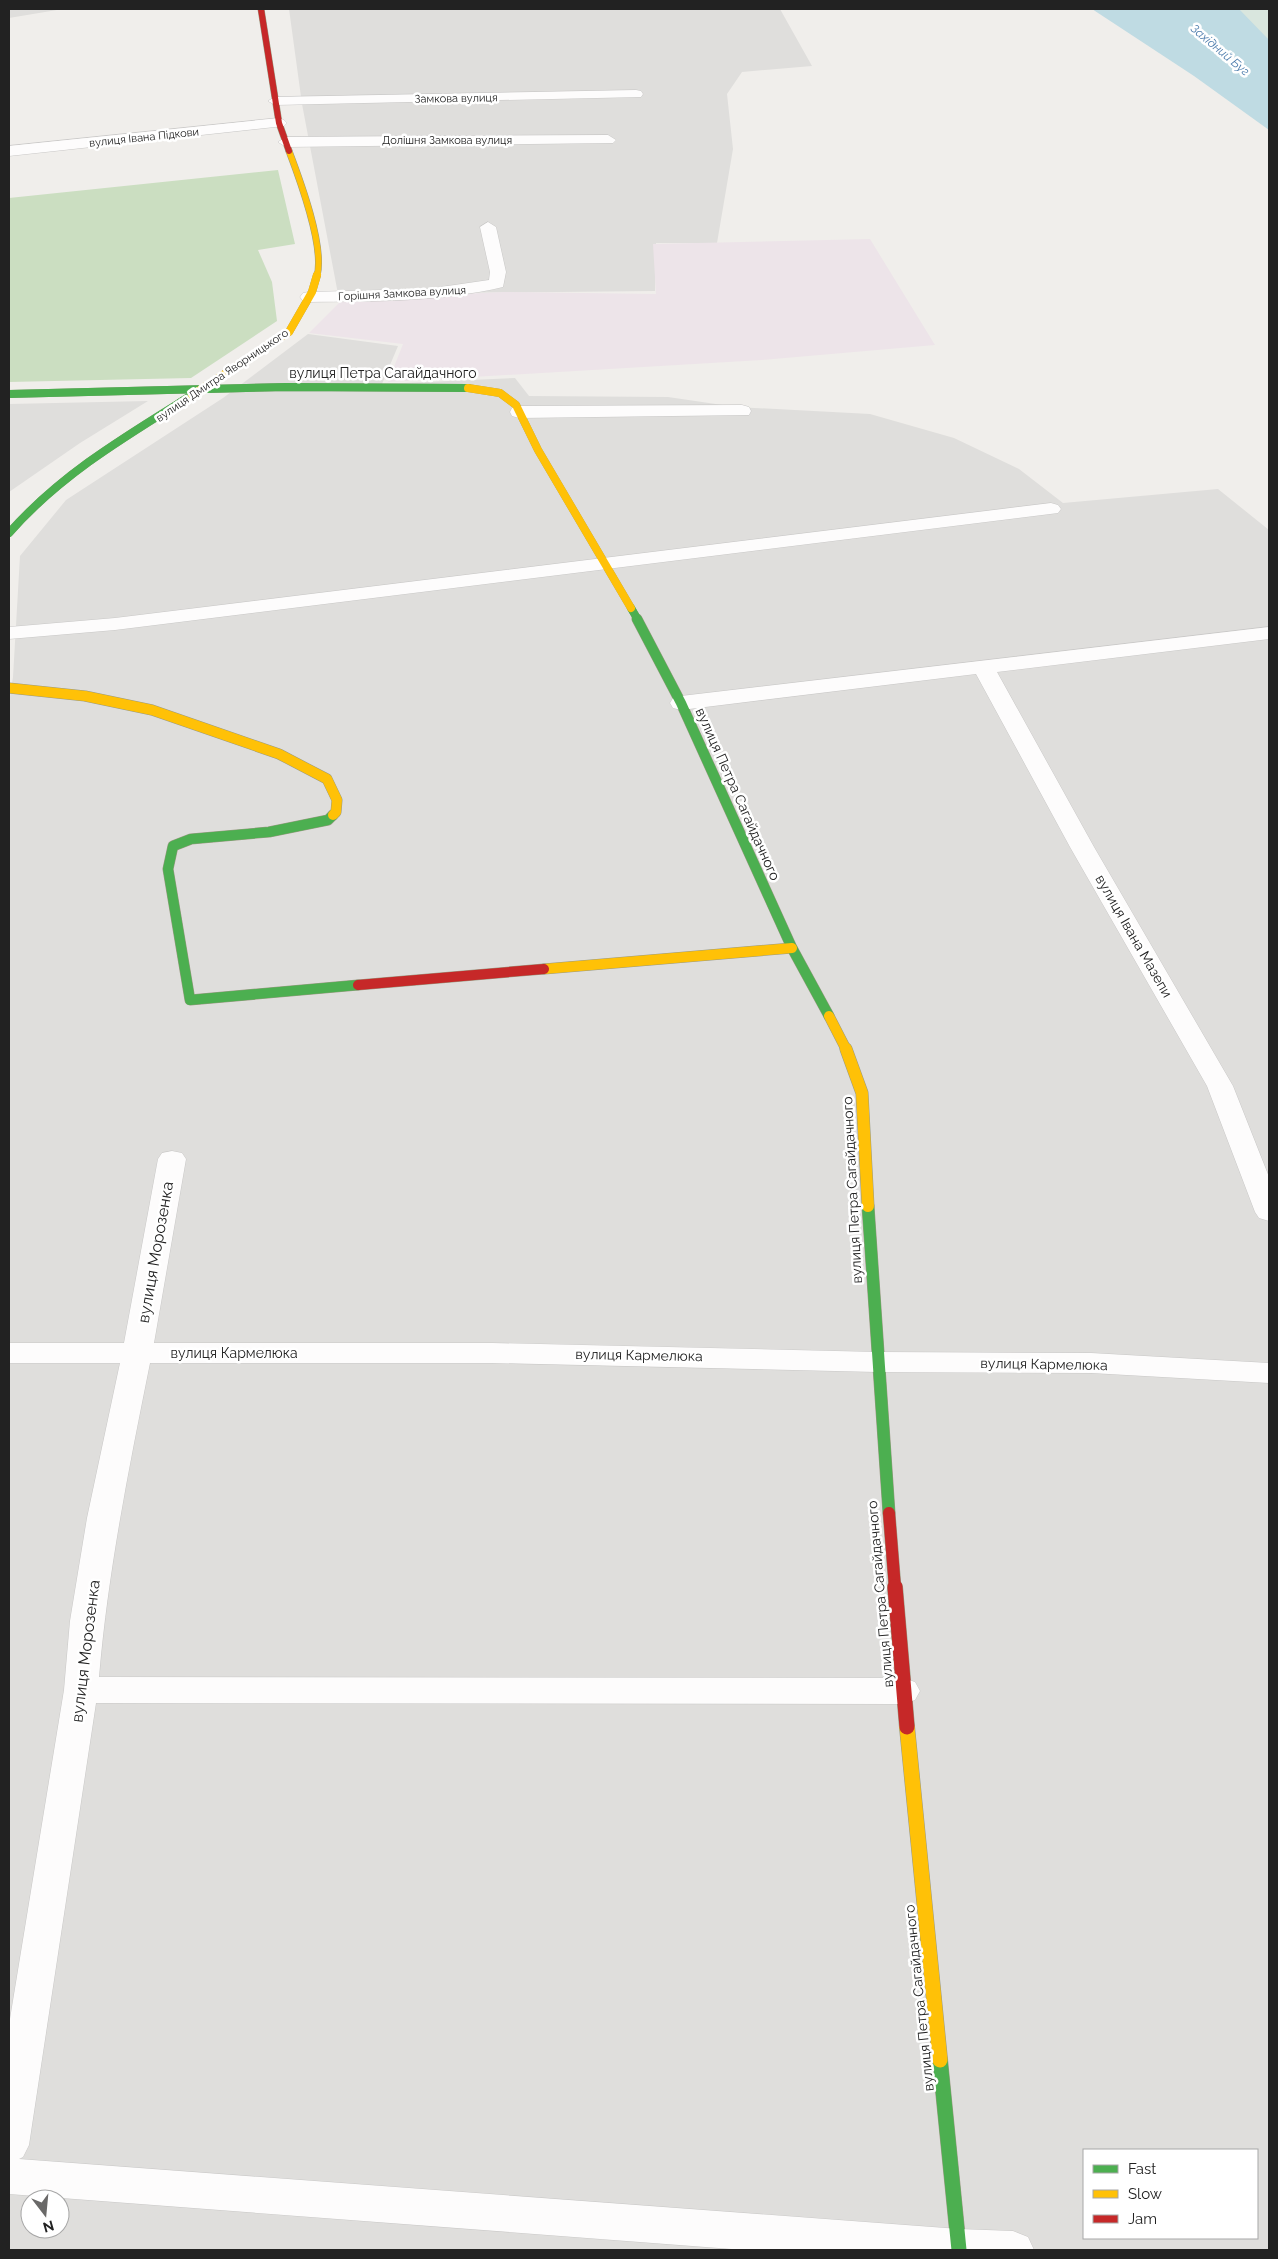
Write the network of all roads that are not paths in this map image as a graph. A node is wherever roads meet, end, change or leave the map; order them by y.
1 (261, 9) edge
2 (636, 94) dead end
3 (275, 101) junction
4 (278, 123) junction
5 (608, 140) dead end
6 (286, 142) junction
7 (9, 151) edge
8 (488, 227) dead end
9 (309, 297) junction
10 (203, 388) junction
11 (9, 394) edge
12 (742, 411) dead end
13 (519, 412) junction
14 (1051, 509) dead end
15 (9, 533) edge
16 (607, 563) junction
17 (9, 633) edge
18 (1269, 633) edge
19 (983, 667) junction
20 (9, 688) edge
21 (681, 703) junction
22 (792, 948) junction
23 (172, 1159) dead end
24 (1269, 1212) edge
25 (9, 1353) edge
26 (138, 1353) junction
27 (877, 1362) junction
28 (1269, 1374) edge
29 (81, 1690) junction
30 (903, 1691) junction
31 (9, 2145) edge
32 (9, 2176) edge
33 (959, 2249) edge
34 (1012, 2250) edge

1 - 3 street, вулиця Дмитра Яворницького
2 - 3 street, Замкова вулиця
3 - 4 street, вулиця Дмитра Яворницького
4 - 6 street, вулиця Дмитра Яворницького
4 - 7 street, вулиця Івана Підкови
5 - 6 street, Долішня Замкова вулиця
6 - 9 street, вулиця Дмитра Яворницького
8 - 9 street, Горішня Замкова вулиця
9 - 10 street, вулиця Дмитра Яворницького
10 - 11 street, вулиця Петра Сагайдачного
10 - 13 street, вулиця Петра Сагайдачного
10 - 15 street, вулиця Дмитра Яворницького
12 - 13 street
13 - 16 street, вулиця Петра Сагайдачного
14 - 16 street
16 - 17 street
16 - 21 street, вулиця Петра Сагайдачного
18 - 19 street
19 - 21 street
19 - 24 street, вулиця Івана Мазепи
20 - 22 street
21 - 22 street, вулиця Петра Сагайдачного
22 - 27 street, вулиця Петра Сагайдачного
23 - 26 street, вулиця Морозенка
25 - 26 street, вулиця Кармелюка
26 - 27 street, вулиця Кармелюка
26 - 29 street, вулиця Морозенка
27 - 28 street, вулиця Кармелюка
27 - 30 street, вулиця Петра Сагайдачного
29 - 30 street
29 - 31 street, вулиця Морозенка
30 - 33 street, вулиця Петра Сагайдачного
32 - 33 street
33 - 34 street

